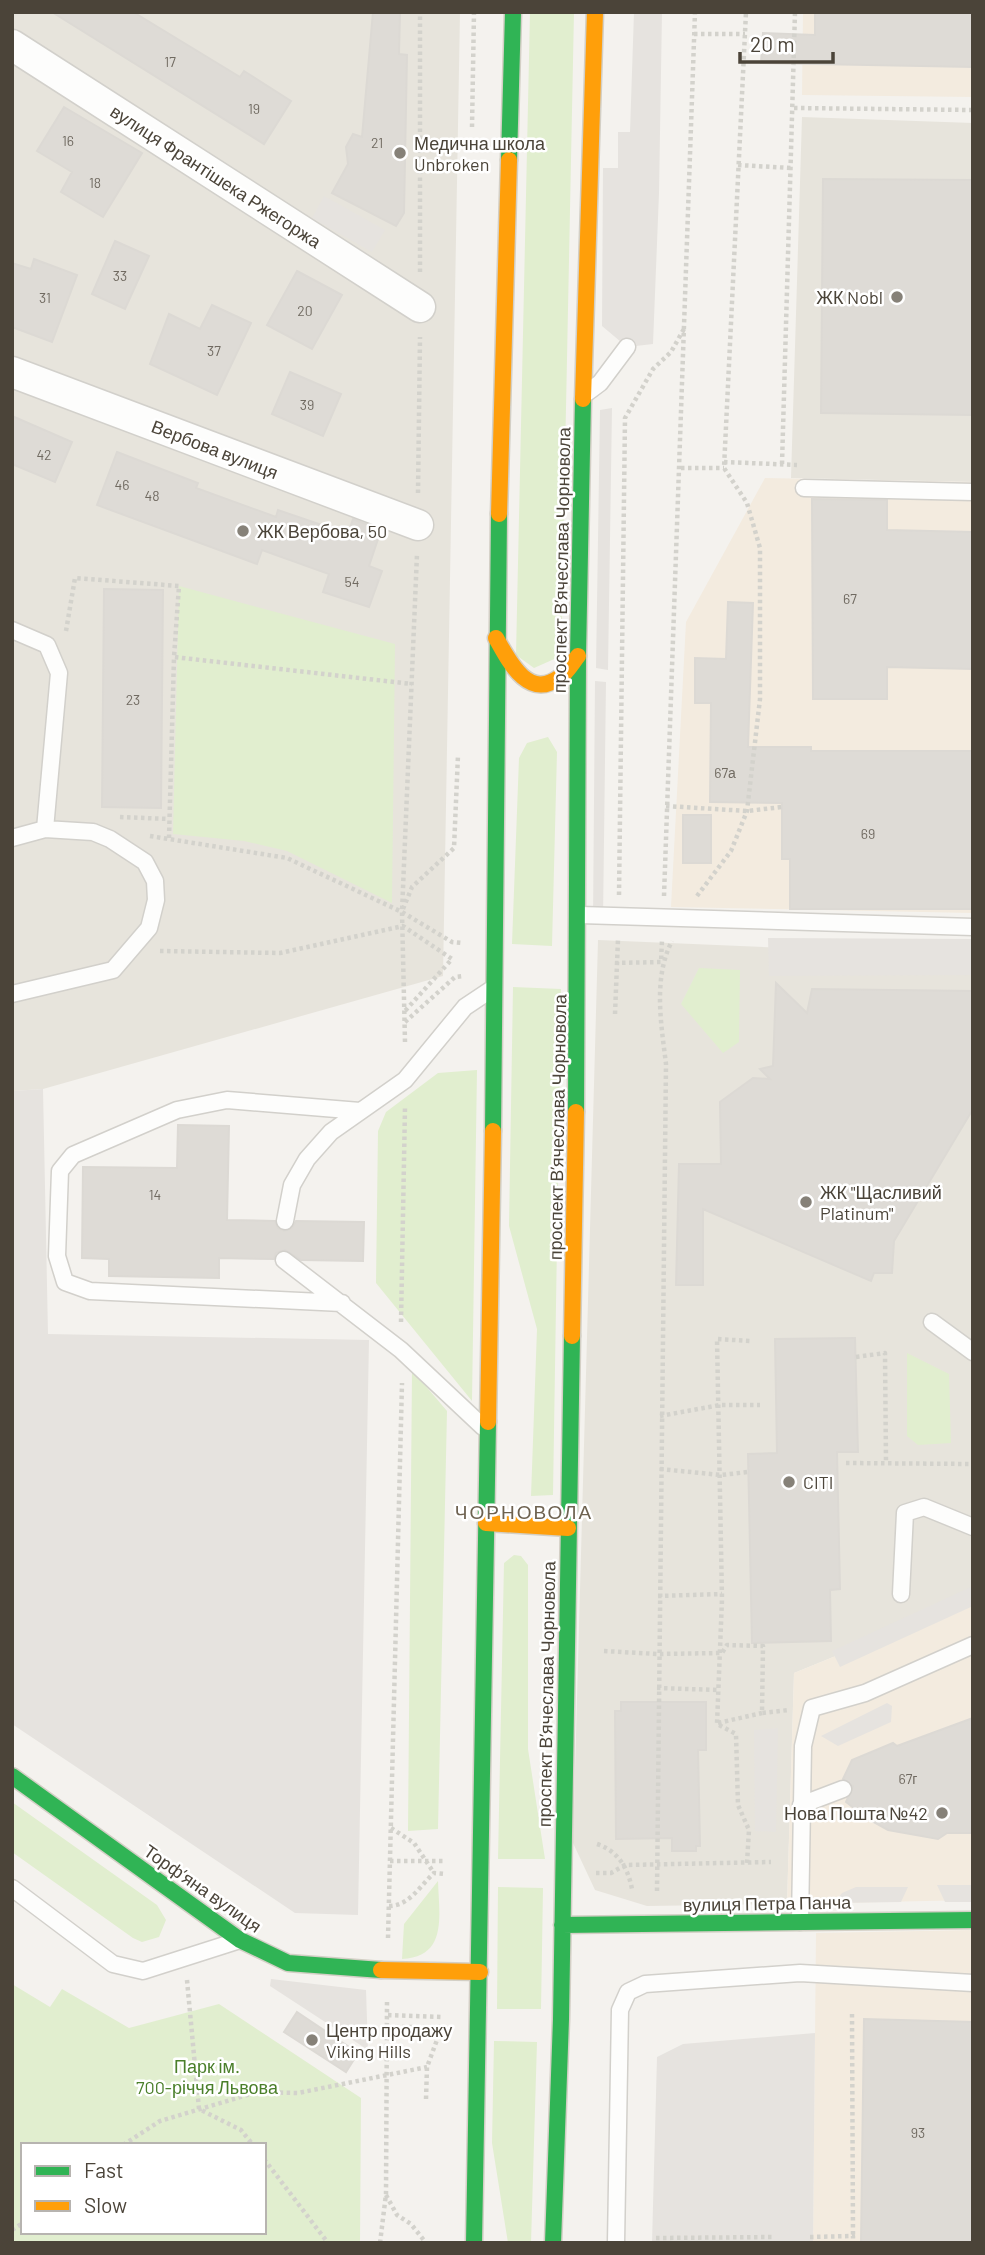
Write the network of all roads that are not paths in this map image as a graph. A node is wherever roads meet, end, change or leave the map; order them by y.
1 (513, 12) edge
2 (595, 12) edge
3 (12, 45) edge
4 (420, 307) road end
5 (627, 346) dead end
6 (12, 372) edge
7 (583, 396) junction
8 (804, 488) dead end
9 (973, 492) edge
10 (418, 525) road end
11 (12, 630) edge
12 (496, 638) junction
13 (578, 656) junction
14 (514, 714) dead end
15 (562, 717) dead end
16 (578, 741) junction
17 (495, 742) junction
18 (45, 830) junction
19 (12, 838) edge
20 (580, 915) junction
21 (973, 927) edge
22 (495, 988) junction
23 (12, 994) edge
24 (360, 1111) junction
25 (285, 1221) dead end
26 (285, 1260) dead end
27 (342, 1303) junction
28 (932, 1322) dead end
29 (973, 1352) edge
30 (488, 1432) junction
31 (486, 1523) junction
32 (973, 1527) edge
33 (568, 1528) junction
34 (901, 1594) dead end
35 (973, 1645) edge
36 (12, 1776) edge
37 (843, 1789) dead end
38 (801, 1805) junction
39 (12, 1888) edge
40 (973, 1920) edge
41 (800, 1922) junction
42 (562, 1925) junction
43 (240, 1940) junction
44 (480, 1972) junction
45 (973, 1983) edge
46 (474, 2243) edge
47 (553, 2243) edge
48 (616, 2243) edge

1 - 12 main road
2 - 7 main road, проспект Вʼячеслава Чорновола
3 - 4 street, вулиця Франтішека Ржегоржа
5 - 7 lane
6 - 10 street, Вербова вулиця
7 - 13 main road, проспект Вʼячеслава Чорновола
8 - 9 lane
11 - 18 lane
12 - 13 main road
12 - 17 main road
13 - 16 main road, проспект Вʼячеслава Чорновола
14 - 17 main road
15 - 16 main road
16 - 20 main road, проспект Вʼячеслава Чорновола
17 - 22 main road
18 - 19 lane
18 - 23 lane
20 - 21 lane
20 - 33 main road, проспект Вʼячеслава Чорновола
22 - 24 lane
22 - 30 main road
24 - 25 lane
24 - 27 lane
26 - 27 lane
27 - 30 lane
28 - 29 lane
30 - 31 main road
31 - 33 main road
31 - 44 main road
32 - 34 lane
33 - 42 main road, проспект Вʼячеслава Чорновола
35 - 38 lane
36 - 43 main road, Торфʼяна вулиця
37 - 38 lane
38 - 41 lane
39 - 43 lane
40 - 41 main road, вулиця Петра Панча
41 - 42 main road, вулиця Петра Панча
42 - 47 main road, проспект Вʼячеслава Чорновола
43 - 44 main road, Торфʼяна вулиця
44 - 46 main road
45 - 48 lane

